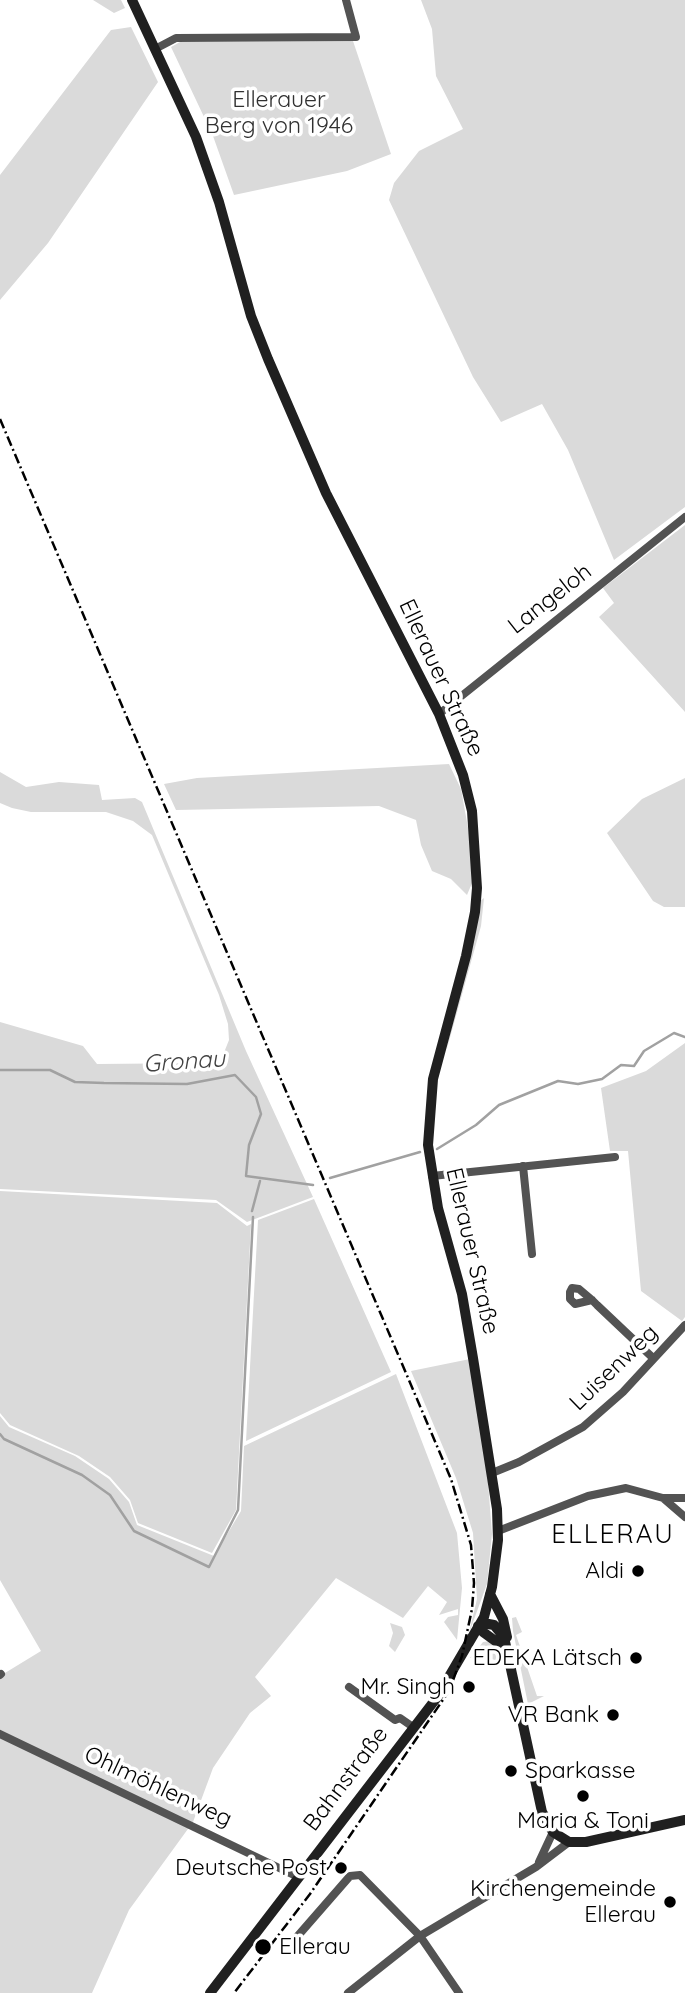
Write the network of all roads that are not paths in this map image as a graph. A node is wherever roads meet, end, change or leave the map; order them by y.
1 (132, 0) edge
2 (346, 0) edge
3 (155, 49) junction
4 (685, 517) edge
5 (439, 714) junction
6 (615, 1157) dead end
7 (523, 1166) junction
8 (432, 1175) junction
9 (532, 1254) dead end
10 (592, 1300) dead end
11 (685, 1325) edge
12 (653, 1358) junction
13 (492, 1474) junction
14 (663, 1498) junction
15 (685, 1498) edge
16 (685, 1517) edge
17 (498, 1531) junction
18 (491, 1594) junction
19 (482, 1625) junction
20 (509, 1653) junction
21 (349, 1687) dead end
22 (413, 1727) junction
23 (0, 1734) edge
24 (685, 1820) edge
25 (553, 1832) junction
26 (569, 1842) junction
27 (536, 1867) junction
28 (299, 1877) junction
29 (420, 1936) junction
30 (289, 1946) dead end
31 (210, 1993) edge
32 (348, 1993) edge
33 (459, 1993) edge

1 - 3 main road, Ellerauer Straße
2 - 3 street
3 - 5 main road, Ellerauer Straße
4 - 5 street, Langeloh
5 - 8 main road, Ellerauer Straße
6 - 7 street
7 - 8 street
7 - 9 street
8 - 13 main road, Ellerauer Straße
10 - 12 street
11 - 12 street, Luisenweg
12 - 13 street, Luisenweg
13 - 17 main road, Ellerauer Straße
14 - 15 street
14 - 16 street
14 - 17 street
17 - 18 main road, Ellerauer Straße
18 - 19 main road, Ellerauer Straße
18 - 20 main road
19 - 20 main road
19 - 22 main road, Bahnstraße
20 - 25 main road
21 - 22 street
22 - 28 main road, Bahnstraße
23 - 28 street, Ohlmöhlenweg
24 - 26 main road
25 - 26 main road
25 - 27 street
26 - 27 street
27 - 29 street
28 - 31 main road, Bahnstraße
29 - 30 street
29 - 32 street
29 - 33 street

